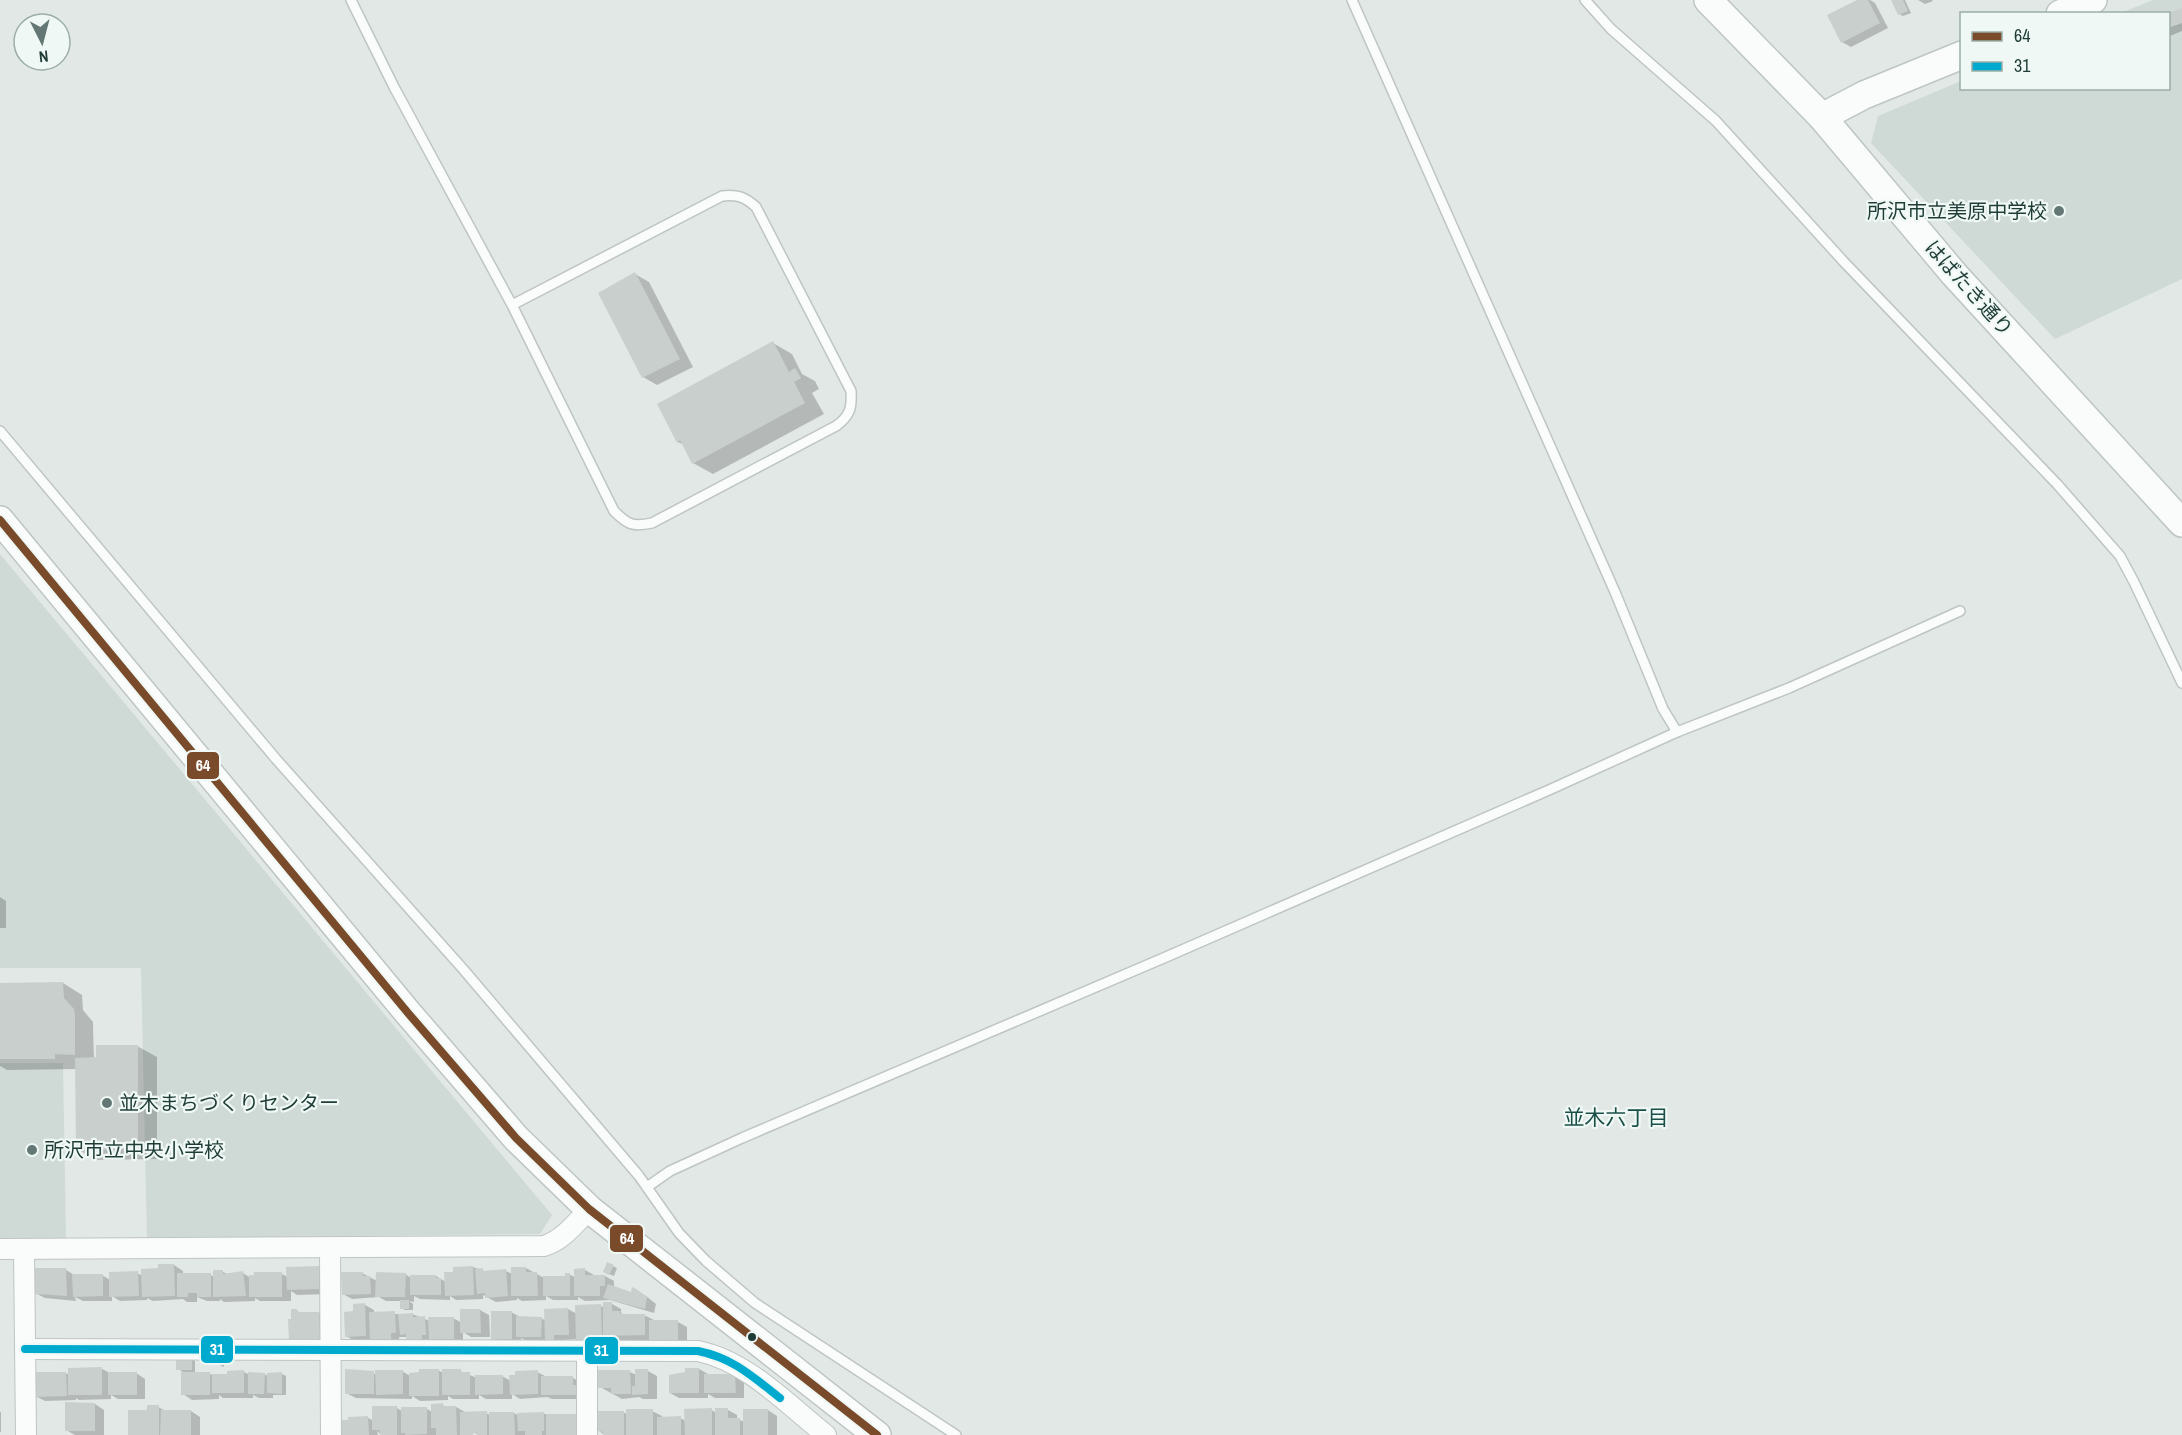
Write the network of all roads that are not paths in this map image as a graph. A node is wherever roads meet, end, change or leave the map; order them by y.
1 (351, 0) edge
2 (1352, 0) edge
3 (1585, 0) edge
4 (1708, 0) edge
5 (2093, 0) edge
6 (2065, 12) edge
7 (1960, 56) edge
8 (1822, 117) junction
9 (512, 305) junction
10 (0, 432) edge
11 (0, 520) edge
12 (2182, 524) edge
13 (1960, 611) dead end
14 (2182, 683) edge
15 (1677, 732) junction
16 (646, 1187) junction
17 (589, 1209) junction
18 (330, 1248) junction
19 (0, 1250) edge
20 (24, 1250) junction
21 (26, 1349) junction
22 (330, 1350) junction
23 (587, 1350) junction
24 (870, 1433) edge
25 (823, 1434) edge
26 (26, 1435) edge
27 (331, 1435) edge
28 (587, 1435) edge
29 (956, 1435) edge

1 - 9 lane
2 - 15 lane
3 - 14 lane
4 - 8 street, はばたき通り
5 - 6 street
7 - 8 street
8 - 12 street, はばたき通り
9 - 9 lane
10 - 16 lane
11 - 17 street
13 - 15 lane
15 - 16 lane
16 - 29 lane
17 - 18 street
17 - 24 street
18 - 20 street
18 - 22 street
19 - 20 street
20 - 21 street
21 - 22 street
21 - 26 street
22 - 23 street
22 - 27 street
23 - 25 street
23 - 28 street

